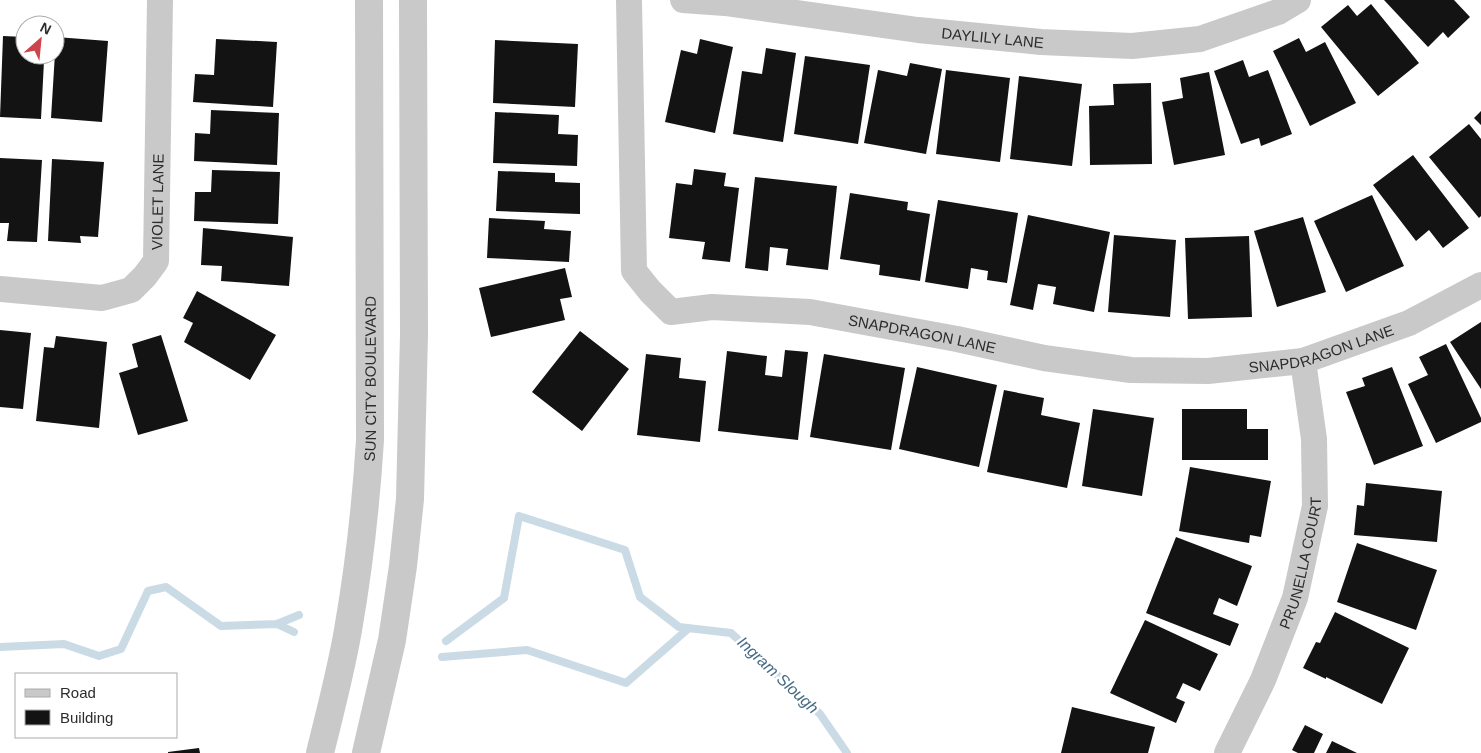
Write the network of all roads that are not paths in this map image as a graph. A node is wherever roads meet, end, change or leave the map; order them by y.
1 (152, 0) edge
2 (160, 0) edge
3 (177, 0) edge
4 (369, 0) edge
5 (413, 0) edge
6 (629, 0) edge
7 (683, 0) edge
8 (1298, 0) edge
9 (1481, 285) edge
10 (0, 289) edge
11 (1303, 361) junction
12 (320, 753) edge
13 (366, 753) edge
14 (1227, 753) edge

1 - 2 street
2 - 3 street
2 - 10 street, VIOLET LANE
4 - 12 street, SUN CITY BOULEVARD
5 - 13 street
6 - 11 street, SNAPDRAGON LANE
7 - 8 street, DAYLILY LANE
9 - 11 street, SNAPDRAGON LANE
11 - 14 street, PRUNELLA COURT

